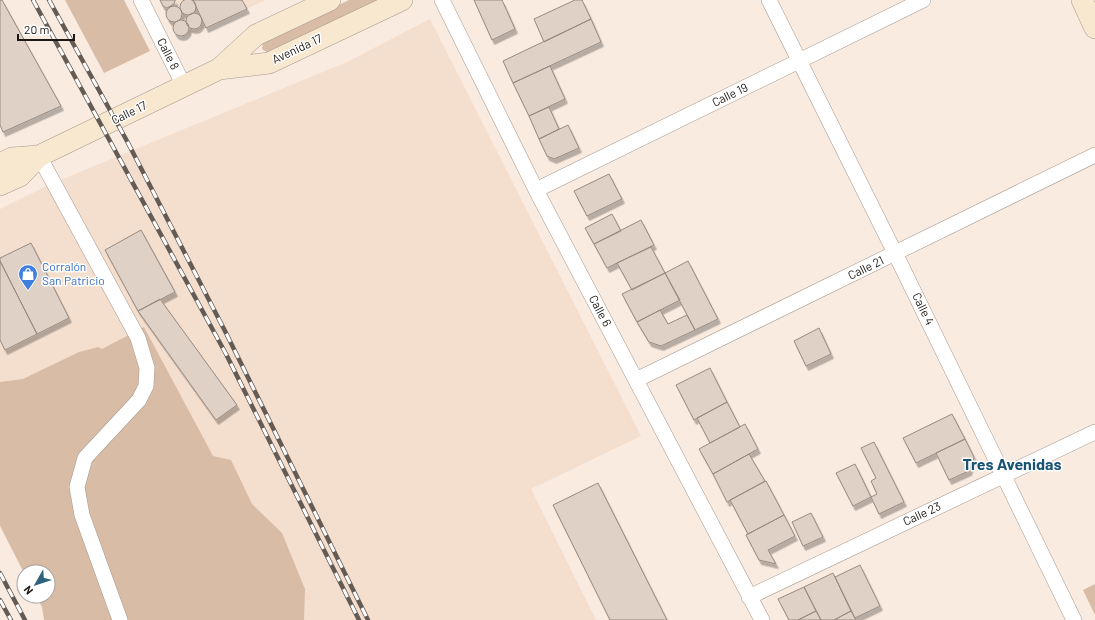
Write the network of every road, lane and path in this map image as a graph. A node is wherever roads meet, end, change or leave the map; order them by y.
1 (141, 0) edge
2 (330, 0) edge
3 (402, 0) edge
4 (442, 0) edge
5 (769, 0) edge
6 (923, 0) edge
7 (1082, 0) edge
8 (1095, 28) edge
9 (799, 61) junction
10 (220, 69) junction
11 (184, 86) junction
12 (1095, 154) edge
13 (39, 156) junction
14 (0, 164) edge
15 (0, 185) edge
16 (536, 190) junction
17 (895, 253) junction
18 (636, 380) junction
19 (1095, 432) edge
20 (1004, 475) junction
21 (749, 597) junction
22 (120, 620) edge
23 (762, 620) edge
24 (1074, 620) edge

1 - 11 street, Calle 8
2 - 10 main road
3 - 10 main road, Avenida 17
4 - 16 street, Calle 6
5 - 9 street, Calle 4
6 - 9 street, Calle 19
7 - 8 main road
9 - 16 street, Calle 19
9 - 17 street, Calle 4
10 - 11 main road, Calle 17
11 - 13 main road, Calle 17
12 - 17 street, Calle 21
13 - 14 main road, Calle 17
13 - 15 main road, Calle 17
13 - 22 street
16 - 18 street, Calle 6
17 - 18 street, Calle 21
17 - 20 street, Calle 4
18 - 21 street, Calle 6
19 - 20 street, Calle 23
20 - 21 street, Calle 23
20 - 24 street, Calle 4
21 - 23 street, Calle 6

